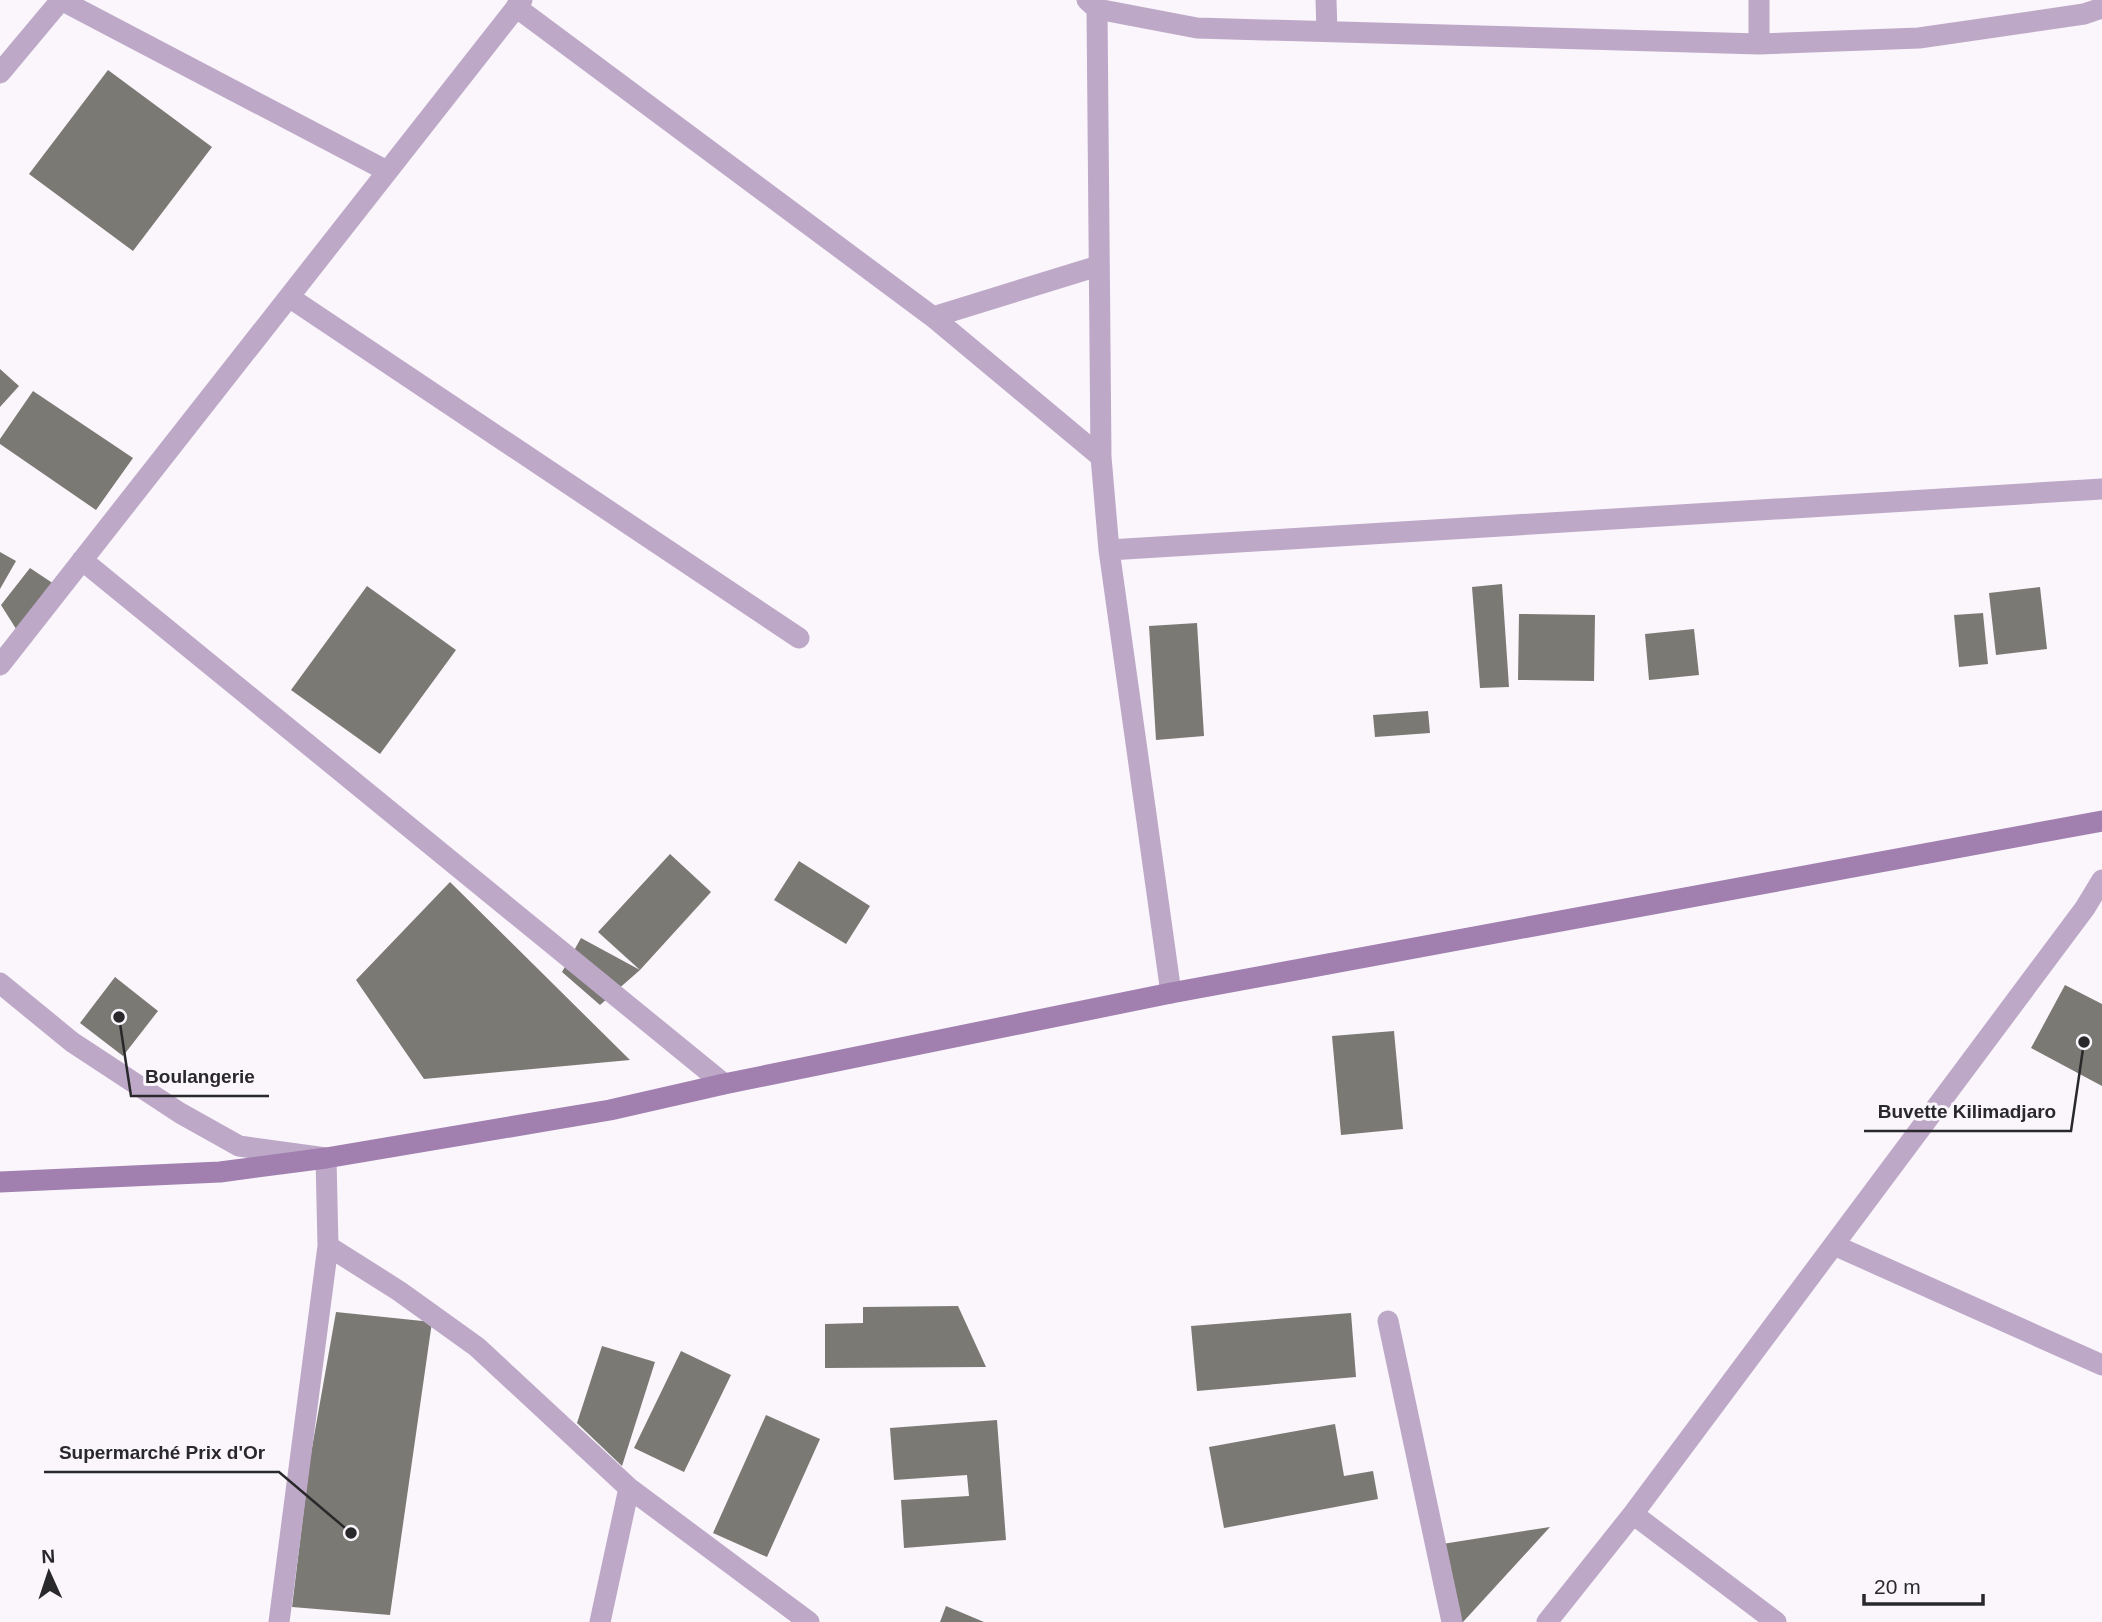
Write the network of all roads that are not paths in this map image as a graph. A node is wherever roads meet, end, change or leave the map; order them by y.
1 (61, 0) edge
2 (1326, 0) edge
3 (1759, 0) edge
4 (519, 3) edge
5 (1092, 4) edge
6 (2102, 8) edge
7 (1327, 31) junction
8 (1759, 44) junction
9 (0, 74) edge
10 (387, 171) junction
11 (1098, 266) junction
12 (289, 297) junction
13 (933, 317) junction
14 (1101, 457) junction
15 (2102, 489) edge
16 (1109, 550) junction
17 (82, 560) junction
18 (799, 638) dead end
19 (0, 665) edge
20 (2102, 821) edge
21 (2102, 880) edge
22 (2094, 914) edge
23 (0, 984) edge
24 (1171, 993) junction
25 (724, 1084) junction
26 (326, 1157) junction
27 (0, 1182) edge
28 (1834, 1245) junction
29 (328, 1246) junction
30 (1388, 1321) dead end
31 (2102, 1365) edge
32 (629, 1488) junction
33 (1633, 1514) junction
34 (279, 1622) edge
35 (600, 1622) edge
36 (808, 1622) edge
37 (1452, 1622) edge
38 (1547, 1622) edge
39 (1776, 1622) edge

1 - 9 street
1 - 10 street
2 - 7 street
3 - 8 street
4 - 10 street
4 - 13 street
5 - 7 street
5 - 11 street
6 - 8 street
7 - 8 street
10 - 12 street
11 - 13 street
11 - 14 street
12 - 17 street
12 - 18 street
13 - 14 street
14 - 16 street
15 - 16 street
16 - 24 street
17 - 19 street
17 - 25 street
20 - 24 main road
21 - 22 street
22 - 28 street
23 - 26 street
24 - 25 main road
25 - 26 main road
26 - 27 main road
26 - 29 street
28 - 31 street
28 - 33 street
29 - 32 street
29 - 34 street
30 - 37 street
32 - 35 street
32 - 36 street
33 - 38 street
33 - 39 street

